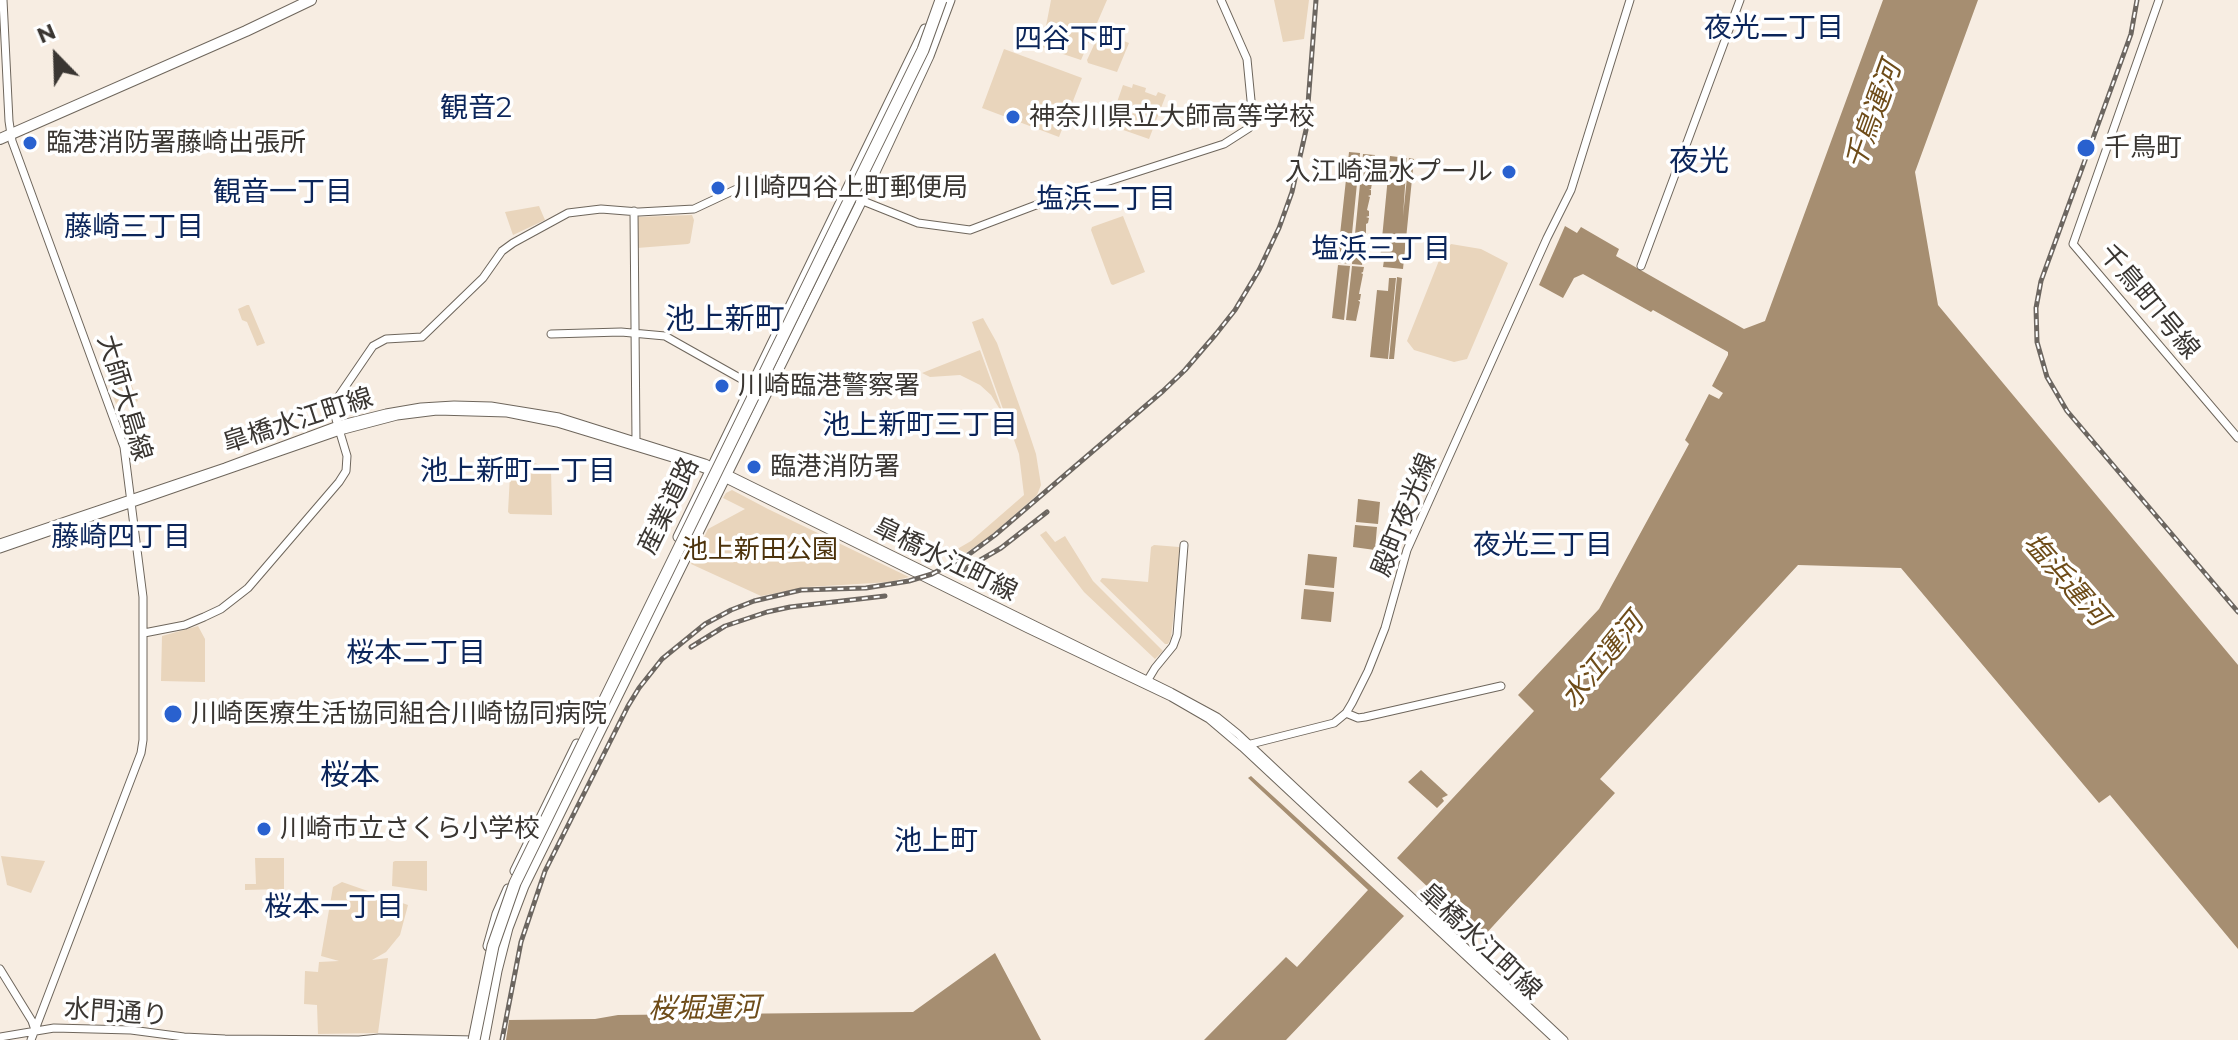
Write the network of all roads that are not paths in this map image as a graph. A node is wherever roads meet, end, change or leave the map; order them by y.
1 (3, 0) edge
2 (296, 0) edge
3 (311, 0) edge
4 (938, 0) edge
5 (949, 0) edge
6 (1221, 0) edge
7 (1630, 0) edge
8 (1740, 0) edge
9 (2159, 0) edge
10 (5, 134) edge
11 (845, 196) junction
12 (862, 200) junction
13 (634, 211) junction
14 (1641, 266) dead end
15 (635, 332) junction
16 (551, 334) dead end
17 (752, 385) junction
18 (339, 428) junction
19 (2238, 438) edge
20 (636, 441) junction
21 (711, 468) junction
22 (726, 476) junction
23 (131, 501) junction
24 (1184, 545) dead end
25 (0, 546) edge
26 (646, 604) junction
27 (662, 606) junction
28 (144, 633) junction
29 (1146, 683) junction
30 (1501, 686) dead end
31 (1346, 713) junction
32 (1245, 746) junction
33 (563, 773) junction
34 (580, 773) junction
35 (554, 792) junction
36 (567, 798) junction
37 (0, 969) edge
38 (35, 1030) junction
39 (0, 1037) edge
40 (31, 1040) edge
41 (475, 1040) edge
42 (1556, 1040) edge
43 (1564, 1040) edge

1 - 10 street, 大師大島線
2 - 10 highway
3 - 10 highway
4 - 11 main road, 産業道路
4 - 41 highway, bridge
5 - 12 main road, 産業道路
5 - 41 highway, bridge
6 - 12 street
7 - 31 street, 殿町夜光線
8 - 14 street
9 - 19 street, 千鳥町1号線
10 - 23 street, 大師大島線
11 - 12 street
11 - 13 street
11 - 17 main road, 産業道路
12 - 22 main road, 産業道路
13 - 15 street
13 - 18 street
15 - 16 street
15 - 17 street
15 - 20 street
17 - 21 main road, 産業道路
18 - 20 street, 皐橋水江町線
18 - 21 street, 皐橋水江町線
18 - 23 street, 皐橋水江町線
18 - 28 street
20 - 21 street, 皐橋水江町線
21 - 22 street, 皐橋水江町線
21 - 26 main road, 産業道路
22 - 27 main road, 産業道路
22 - 29 street, 皐橋水江町線
22 - 29 street, 皐橋水江町線
23 - 25 street, 皐橋水江町線
23 - 28 street, 大師大島線
24 - 29 street
26 - 27 street
26 - 33 main road, 産業道路
27 - 34 main road, 産業道路
28 - 38 street, 大師大島線
29 - 32 street, 皐橋水江町線
30 - 31 street
31 - 32 street
32 - 42 street, 皐橋水江町線
32 - 43 street, 皐橋水江町線
33 - 34 street
33 - 35 main road, 産業道路
34 - 36 main road, 産業道路
35 - 36 street
35 - 41 main road, 産業道路
36 - 41 main road, 産業道路
37 - 38 street
38 - 39 street, 水門通り
38 - 40 street, 大師大島線
38 - 41 street, 水門通り

